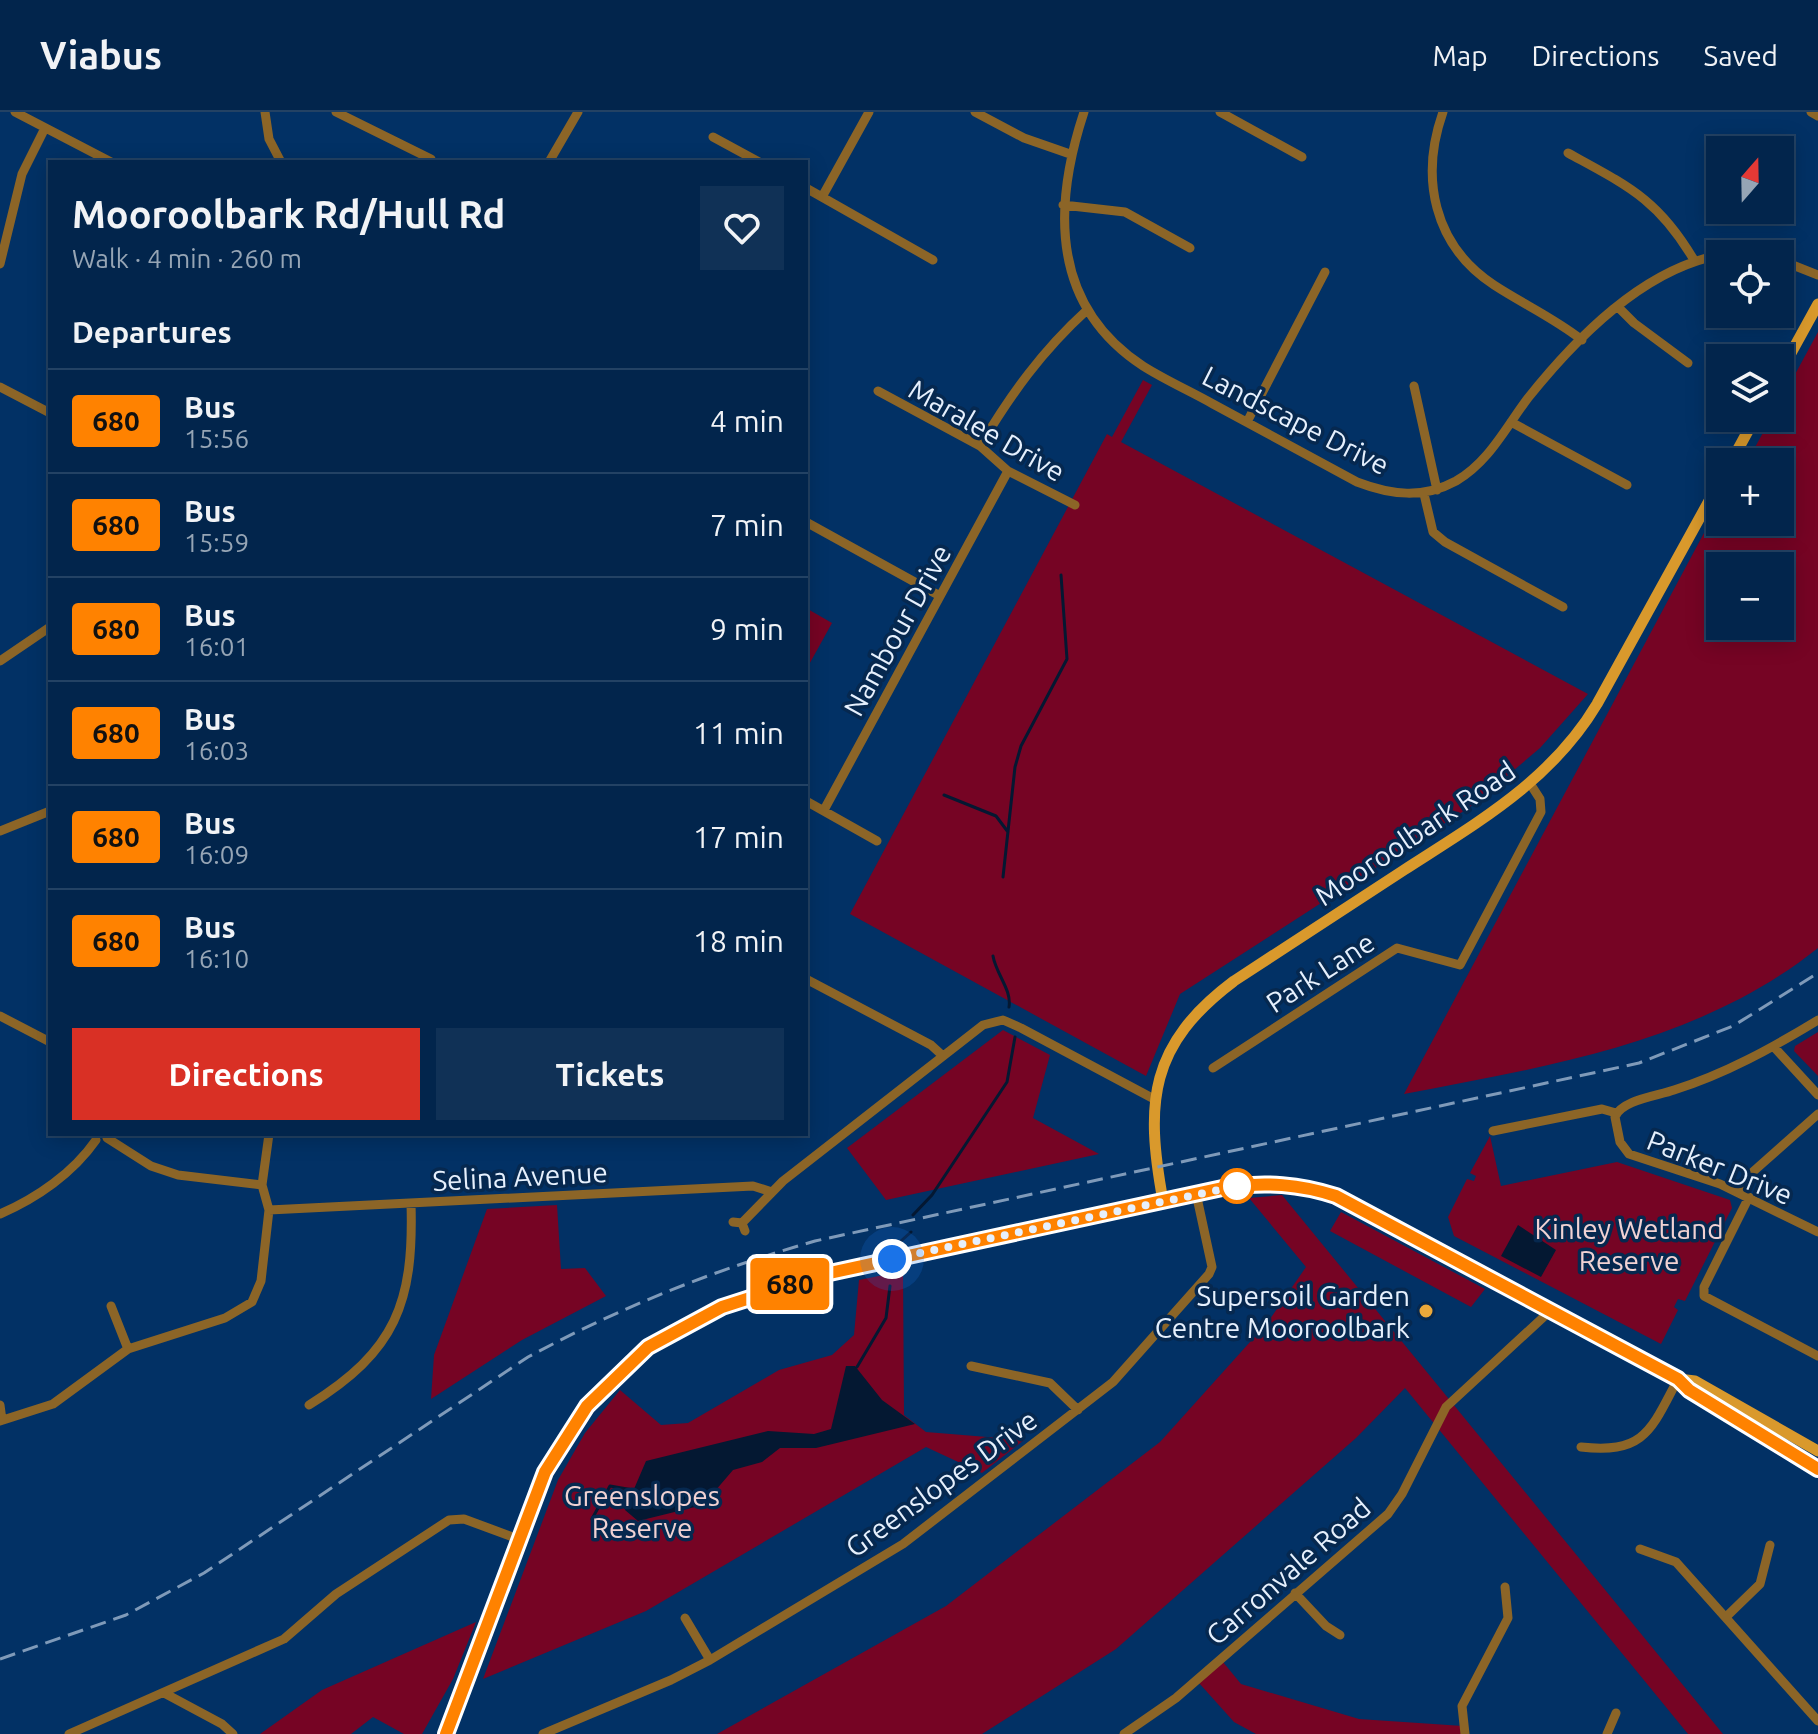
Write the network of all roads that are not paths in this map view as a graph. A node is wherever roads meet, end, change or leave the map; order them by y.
1 (15, 112) edge
2 (265, 112) edge
3 (336, 112) edge
4 (578, 112) edge
5 (869, 112) edge
6 (975, 112) edge
7 (1084, 112) edge
8 (1220, 112) edge
9 (1443, 112) edge
10 (1811, 112) edge
11 (1818, 116) edge
12 (45, 128) junction
13 (713, 137) dead end
14 (1568, 153) dead end
15 (1070, 154) junction
16 (1302, 157) dead end
17 (431, 159) dead end
18 (107, 160) edge
19 (280, 160) edge
20 (550, 160) edge
21 (755, 160) edge
22 (808, 189) edge
23 (822, 197) junction
24 (1063, 205) junction
25 (1190, 248) dead end
26 (1706, 258) edge
27 (933, 260) dead end
28 (1694, 260) junction
29 (0, 264) edge
30 (1794, 266) edge
31 (1325, 272) dead end
32 (1818, 275) edge
33 (1818, 304) edge
34 (1618, 307) junction
35 (1087, 310) junction
36 (1582, 340) junction
37 (1794, 348) edge
38 (1688, 363) dead end
39 (1414, 386) dead end
40 (0, 387) edge
41 (878, 391) dead end
42 (48, 412) edge
43 (1247, 422) junction
44 (1511, 422) junction
45 (980, 446) junction
46 (1008, 471) junction
47 (1627, 485) dead end
48 (1437, 490) junction
49 (1424, 494) junction
50 (1075, 505) dead end
51 (1706, 506) edge
52 (808, 523) edge
53 (940, 596) junction
54 (1563, 607) dead end
55 (48, 628) edge
56 (0, 661) edge
57 (1531, 785) junction
58 (808, 802) edge
59 (824, 810) junction
60 (48, 812) edge
61 (0, 831) edge
62 (877, 841) dead end
63 (808, 980) edge
64 (0, 1016) edge
65 (1818, 1020) edge
66 (48, 1041) edge
67 (1774, 1047) junction
68 (943, 1056) junction
69 (1213, 1068) dead end
70 (1818, 1095) edge
71 (1154, 1099) junction
72 (1616, 1113) junction
73 (1818, 1114) edge
74 (1493, 1131) dead end
75 (101, 1136) edge
76 (269, 1136) edge
77 (262, 1185) junction
78 (772, 1192) junction
79 (1196, 1193) junction
80 (1744, 1195) junction
81 (1163, 1201) junction
82 (411, 1203) junction
83 (269, 1210) junction
84 (0, 1214) edge
85 (740, 1226) dead end
86 (1818, 1232) edge
87 (111, 1306) dead end
88 (1549, 1312) junction
89 (128, 1349) junction
90 (1818, 1356) edge
91 (971, 1366) dead end
92 (1678, 1379) junction
93 (0, 1405) edge
94 (309, 1405) dead end
95 (1078, 1410) junction
96 (1, 1420) edge
97 (1581, 1447) dead end
98 (1818, 1448) edge
99 (1818, 1469) edge
100 (521, 1540) junction
101 (1770, 1545) dead end
102 (1640, 1549) dead end
103 (1505, 1587) dead end
104 (1295, 1593) junction
105 (1727, 1616) junction
106 (685, 1618) dead end
107 (1340, 1635) dead end
108 (710, 1660) junction
109 (166, 1694) junction
110 (1616, 1713) dead end
111 (1818, 1721) edge
112 (1140, 1730) edge
113 (69, 1734) edge
114 (233, 1734) edge
115 (447, 1734) edge
116 (543, 1734) edge
117 (1124, 1734) edge
118 (1465, 1734) edge
119 (1607, 1734) edge

1 - 12 street
2 - 19 street
3 - 17 street
4 - 20 street
5 - 23 street
6 - 15 street
7 - 15 street, Landscape Drive
8 - 16 street
9 - 36 street
10 - 11 street
12 - 18 street
12 - 29 street
13 - 21 street
14 - 28 street
15 - 24 street, Landscape Drive
22 - 23 street
23 - 27 street
24 - 25 street
24 - 35 street, Landscape Drive
26 - 28 street, Landscape Drive
28 - 34 street, Landscape Drive
30 - 32 street
31 - 43 street
33 - 37 main road
34 - 36 street, Landscape Drive
34 - 38 street
35 - 43 street, Landscape Drive
35 - 45 street
36 - 44 street, Landscape Drive
39 - 48 street
40 - 42 street
41 - 45 street, Maralee Drive
43 - 49 street, Landscape Drive
44 - 47 street
44 - 48 street, Landscape Drive
45 - 46 street, Maralee Drive
46 - 50 street, Maralee Drive
46 - 53 street, Nambour Drive
48 - 49 street, Landscape Drive
49 - 54 street
51 - 57 main road, Mooroolbark Road
52 - 53 street
53 - 59 street, Nambour Drive
55 - 56 street
57 - 69 street, Park Lane
57 - 71 main road, Mooroolbark Road
58 - 59 street
59 - 62 street
60 - 61 street
63 - 68 street
64 - 66 street
65 - 67 street, Parker Drive
67 - 70 street
67 - 72 street, Parker Drive
68 - 71 street
68 - 78 street
71 - 81 main road, Mooroolbark Road
72 - 74 street
72 - 80 street, Parker Drive
73 - 80 street
75 - 77 street
75 - 84 street
76 - 77 street
77 - 83 street
78 - 82 street, Selina Avenue
78 - 85 street
79 - 81 main road
79 - 88 main road
79 - 95 street, Greenslopes Drive
80 - 86 street, Parker Drive
80 - 90 street
81 - 100 main road
82 - 83 street, Selina Avenue
82 - 94 street
83 - 89 street
87 - 89 street
88 - 92 main road
88 - 104 street, Carronvale Road
89 - 96 street
91 - 95 street
92 - 97 street
92 - 98 main road
92 - 99 main road
93 - 96 street
95 - 108 street, Greenslopes Drive
100 - 109 street
100 - 115 main road
101 - 105 street
102 - 105 street
103 - 118 street
104 - 107 street
104 - 112 street, Carronvale Road
105 - 111 street
106 - 108 street
108 - 116 street, Greenslopes Drive
109 - 113 street
109 - 114 street
110 - 119 street
112 - 117 street, Carronvale Road

